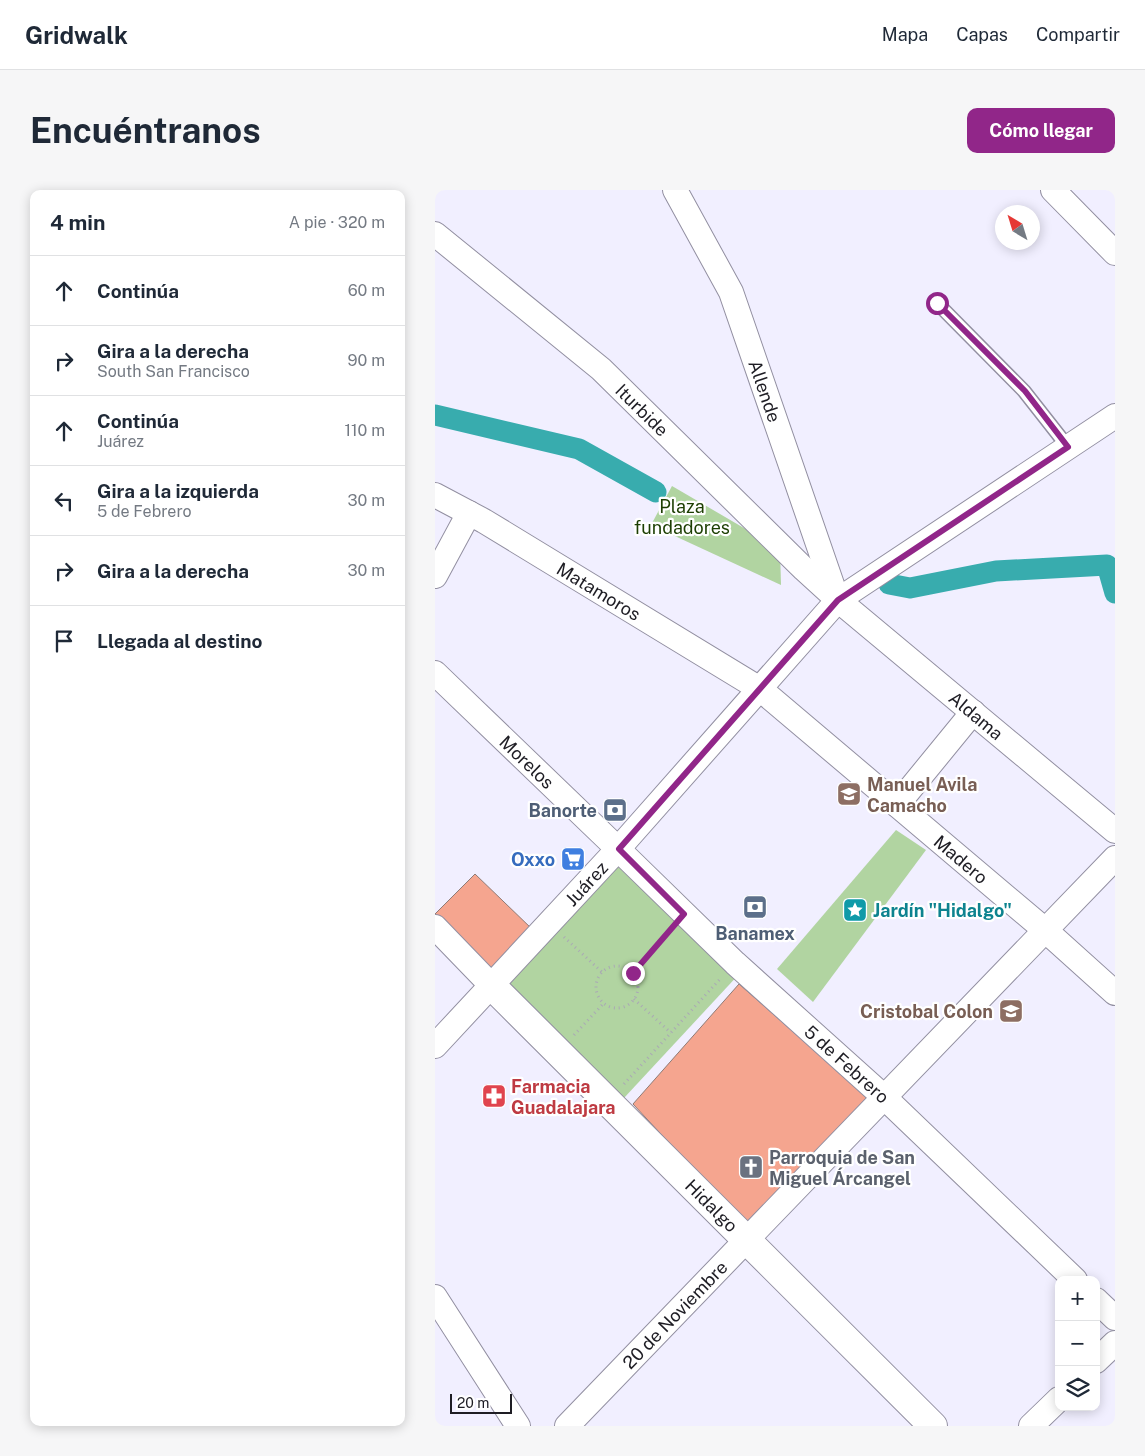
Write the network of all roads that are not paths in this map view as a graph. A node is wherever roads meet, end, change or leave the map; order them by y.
1 (675, 190) edge
2 (1053, 190) edge
3 (435, 234) edge
4 (1115, 253) edge
5 (937, 303) dead end
6 (1115, 416) edge
7 (1068, 447) junction
8 (435, 495) edge
9 (469, 513) junction
10 (435, 576) edge
11 (838, 600) junction
12 (435, 673) edge
13 (760, 689) junction
14 (973, 712) junction
15 (897, 805) junction
16 (1115, 830) edge
17 (619, 849) junction
18 (1115, 858) edge
19 (435, 927) edge
20 (1045, 930) junction
21 (491, 985) junction
22 (1115, 994) edge
23 (435, 1046) edge
24 (884, 1097) junction
25 (747, 1239) junction
26 (1071, 1276) edge
27 (435, 1297) edge
28 (1100, 1304) edge
29 (1115, 1318) edge
30 (1115, 1342) edge
31 (1100, 1357) edge
32 (1055, 1403) edge
33 (519, 1426) edge
34 (567, 1426) edge
35 (933, 1426) edge
36 (1031, 1426) edge

1 - 11 street, Allende
2 - 4 street
3 - 11 street, Iturbide
5 - 7 lane
6 - 7 street, Juárez
7 - 11 street, Juárez
8 - 9 street, Matamoros
9 - 10 street
9 - 13 street, Matamoros
11 - 13 street, Juárez
11 - 14 street, Aldama
12 - 17 street, Morelos
13 - 15 street, Madero
13 - 17 street, Juárez
14 - 15 street
14 - 16 street, Aldama
15 - 20 street, Madero
17 - 21 street, Juárez
17 - 24 street, 5 de Febrero
18 - 20 street, 20 de Noviembre
19 - 21 street
20 - 22 street, Madero
20 - 24 street, 20 de Noviembre
21 - 23 street, Juárez
21 - 25 street, Hidalgo
24 - 25 street, 20 de Noviembre
24 - 26 street, 5 de Febrero
25 - 34 street, 20 de Noviembre
25 - 35 street, Hidalgo
27 - 33 street
28 - 29 street
30 - 31 street
32 - 36 street

